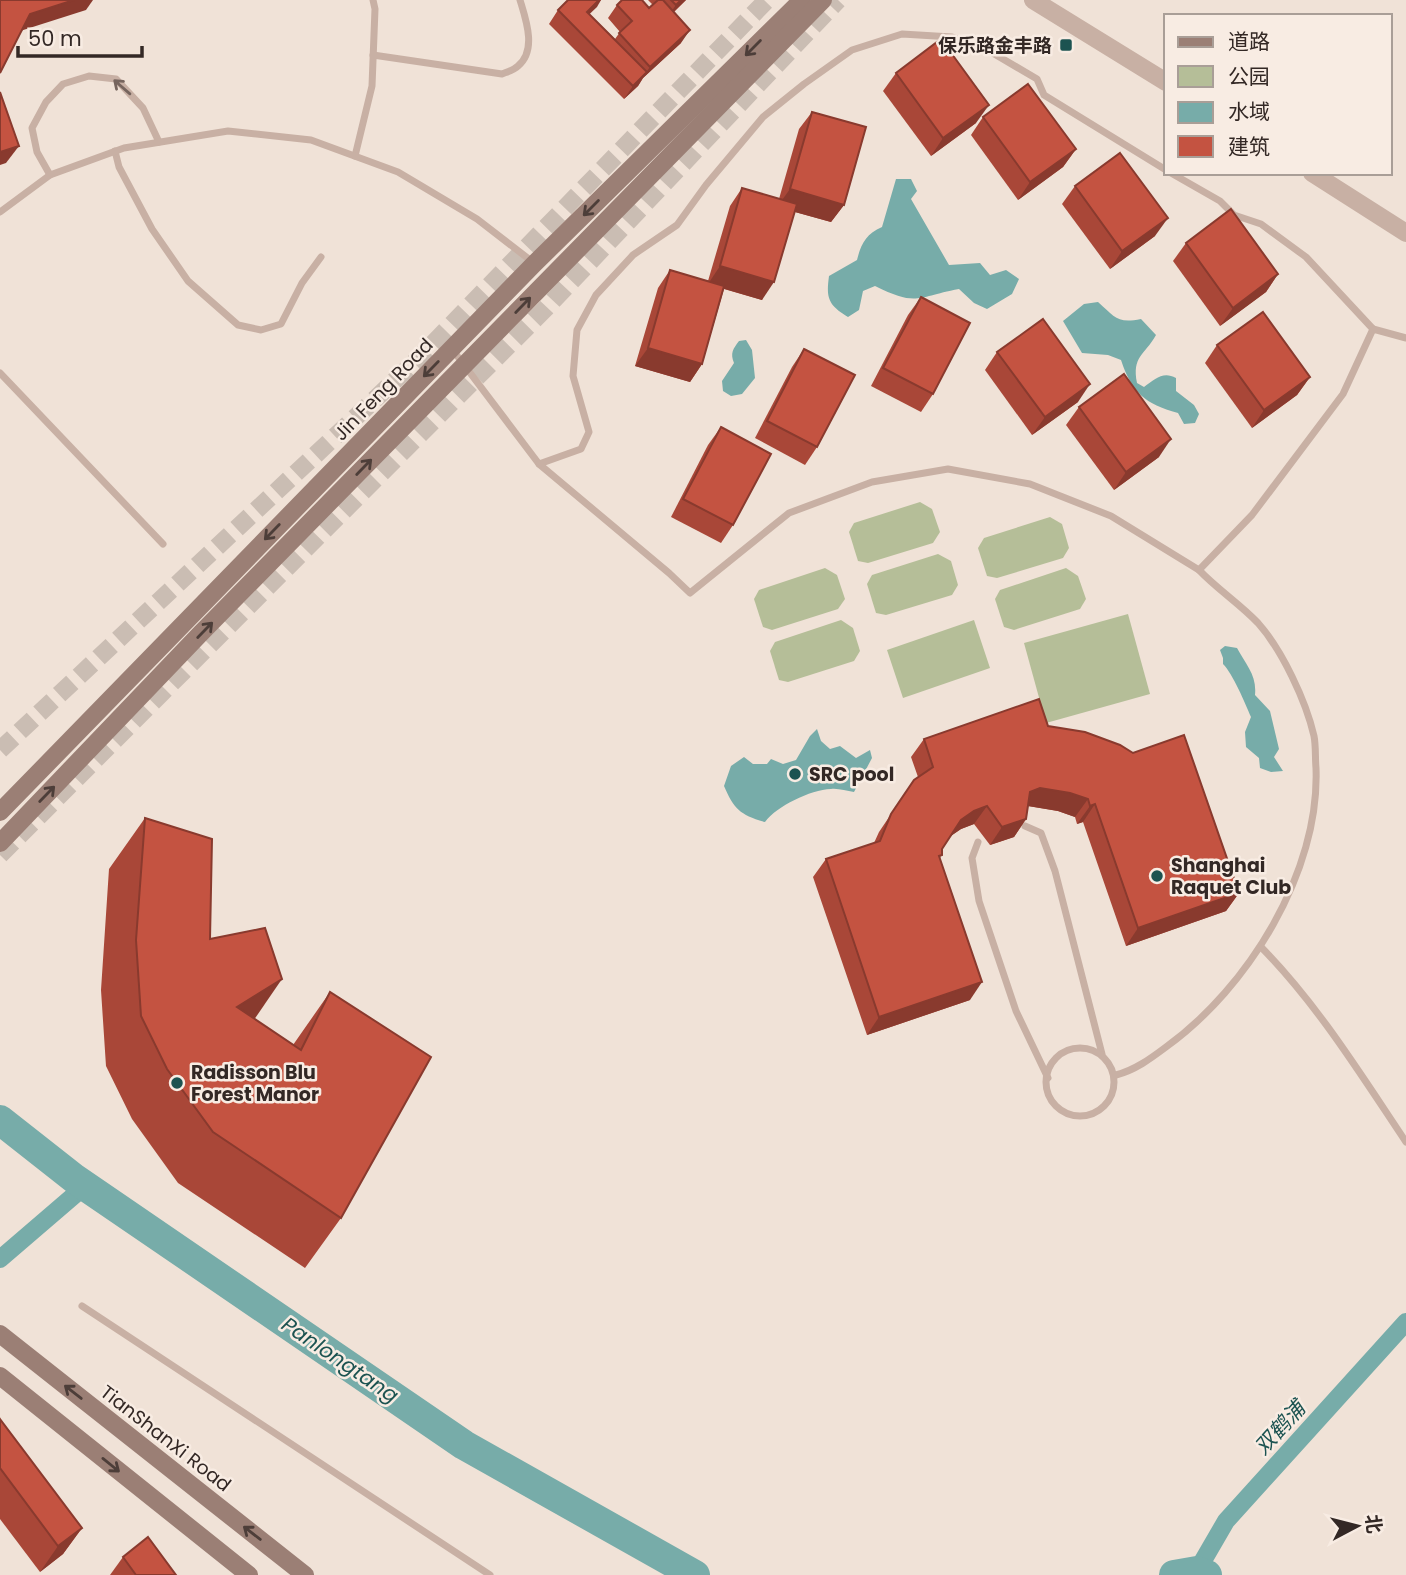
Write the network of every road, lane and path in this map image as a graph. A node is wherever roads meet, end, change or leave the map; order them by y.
1 (373, 0) edge
2 (520, 0) edge
3 (802, 0) edge
4 (823, 0) edge
5 (1033, 0) edge
6 (373, 55) junction
7 (1164, 81) edge
8 (159, 142) junction
9 (115, 151) junction
10 (355, 156) junction
11 (1164, 169) edge
12 (50, 175) junction
13 (1174, 175) edge
14 (1315, 175) edge
15 (0, 212) edge
16 (1406, 233) edge
17 (320, 257) dead end
18 (534, 264) junction
19 (1373, 329) junction
20 (1406, 338) edge
21 (452, 348) junction
22 (464, 365) junction
23 (0, 373) edge
24 (539, 464) junction
25 (163, 544) dead end
26 (1199, 570) junction
27 (0, 812) edge
28 (1025, 826) edge
29 (978, 842) dead end
30 (0, 843) edge
31 (1261, 947) junction
32 (1102, 1054) junction
33 (1116, 1075) junction
34 (1048, 1078) junction
35 (1406, 1142) edge
36 (82, 1307) dead end
37 (0, 1334) edge
38 (0, 1376) edge
39 (249, 1575) edge
40 (305, 1575) edge
41 (490, 1575) edge

1 - 6 lane
2 - 6 lane
3 -> 18 main road, Jin Feng Road
22 -> 4 main road
5 - 7 street
6 - 10 lane
8 - 9 lane
8 - 10 lane
8 -> 12 lane
9 - 12 lane
9 - 17 lane
10 - 18 lane
11 - 24 lane
12 - 15 lane
13 - 19 lane
14 - 16 street
18 - 21 main road, Jin Feng Road
19 - 20 lane
19 - 26 lane
21 - 22 lane
21 -> 27 main road, Jin Feng Road
22 - 24 lane
30 -> 22 main road
23 - 25 lane
24 - 26 lane
26 - 31 lane
28 - 32 lane
29 - 34 lane
31 - 33 lane
31 - 35 lane
32 - 33 lane
32 - 34 lane
33 - 34 lane
36 - 41 lane
40 -> 37 main road, TianShanXi Road
38 -> 39 main road

